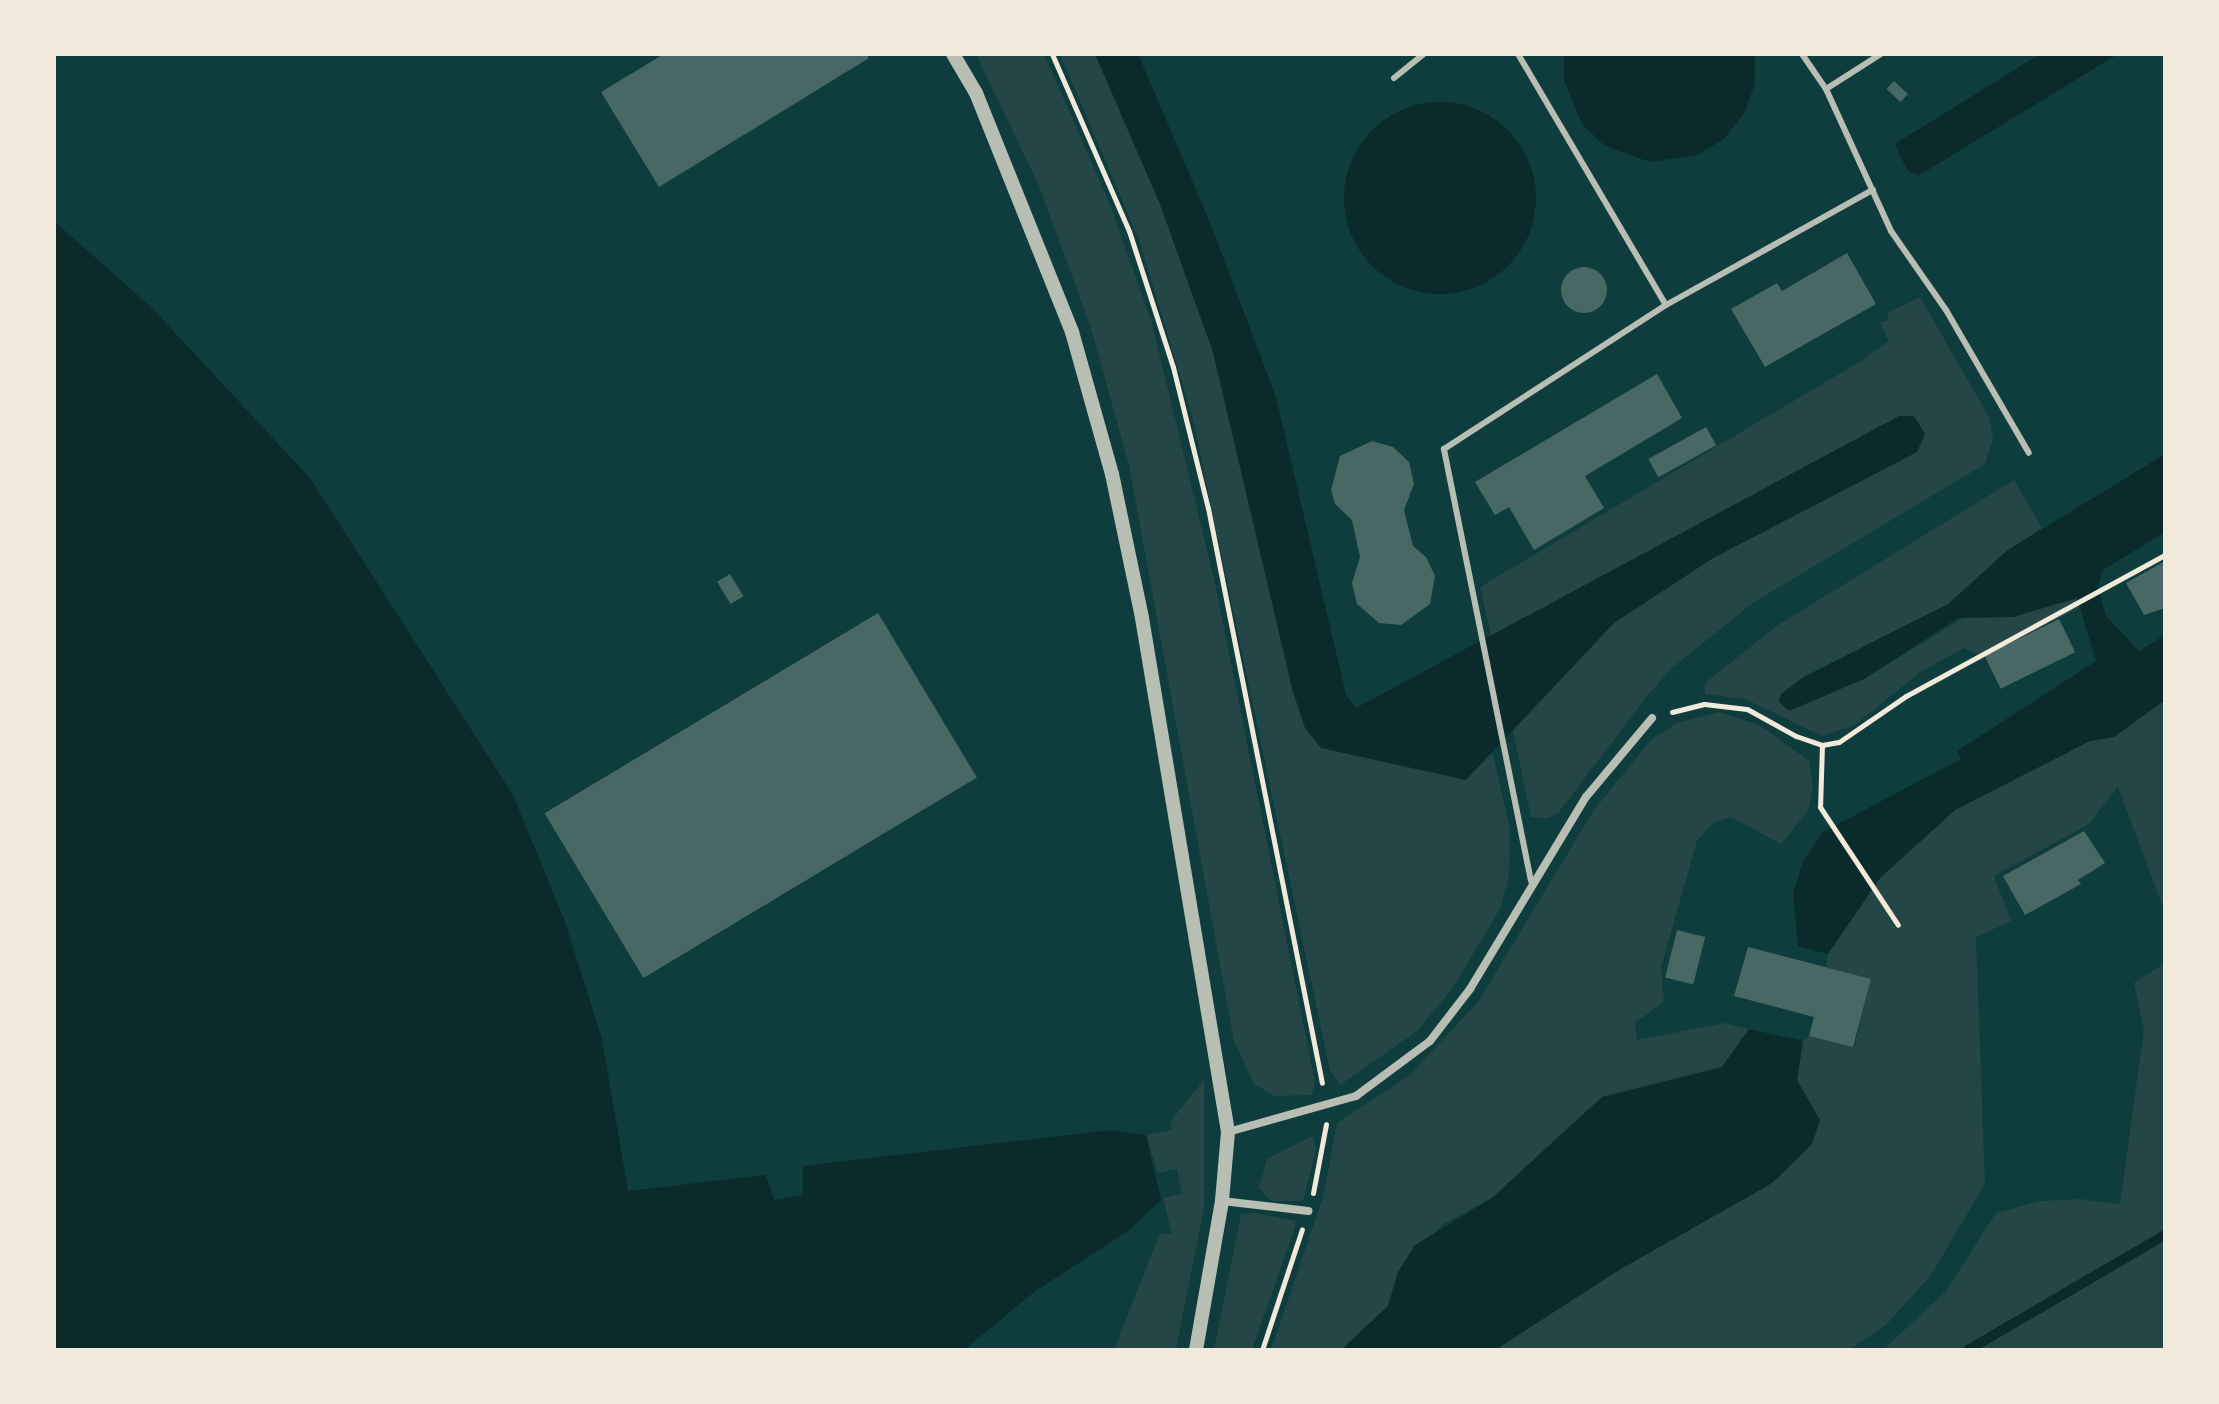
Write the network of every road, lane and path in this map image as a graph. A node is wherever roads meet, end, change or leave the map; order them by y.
1 (953, 54) edge
2 (1052, 54) edge
3 (1424, 54) edge
4 (1518, 54) edge
5 (1802, 54) edge
6 (1881, 54) edge
7 (1394, 78) dead end
8 (1826, 89) junction
9 (1873, 190) junction
10 (1666, 305) junction
11 (2029, 453) dead end
12 (2165, 555) edge
13 (1652, 718) joint
14 (1822, 745) junction
15 (1531, 881) junction
16 (1898, 925) dead end
17 (1327, 1108) junction
18 (1228, 1132) junction
19 (1222, 1201) junction
20 (1308, 1211) dead end
21 (1196, 1350) edge

1 - 18 street
2 - 17 path
3 - 7 lane
4 - 10 lane
5 - 8 lane
6 - 8 lane
8 - 9 lane
9 - 10 lane
9 - 11 lane
10 - 15 lane
12 - 14 path
13 - 14 path
13 - 15 street
14 - 16 path
15 - 17 street
17 - 18 street
18 - 19 street
19 - 20 street
19 - 21 street

